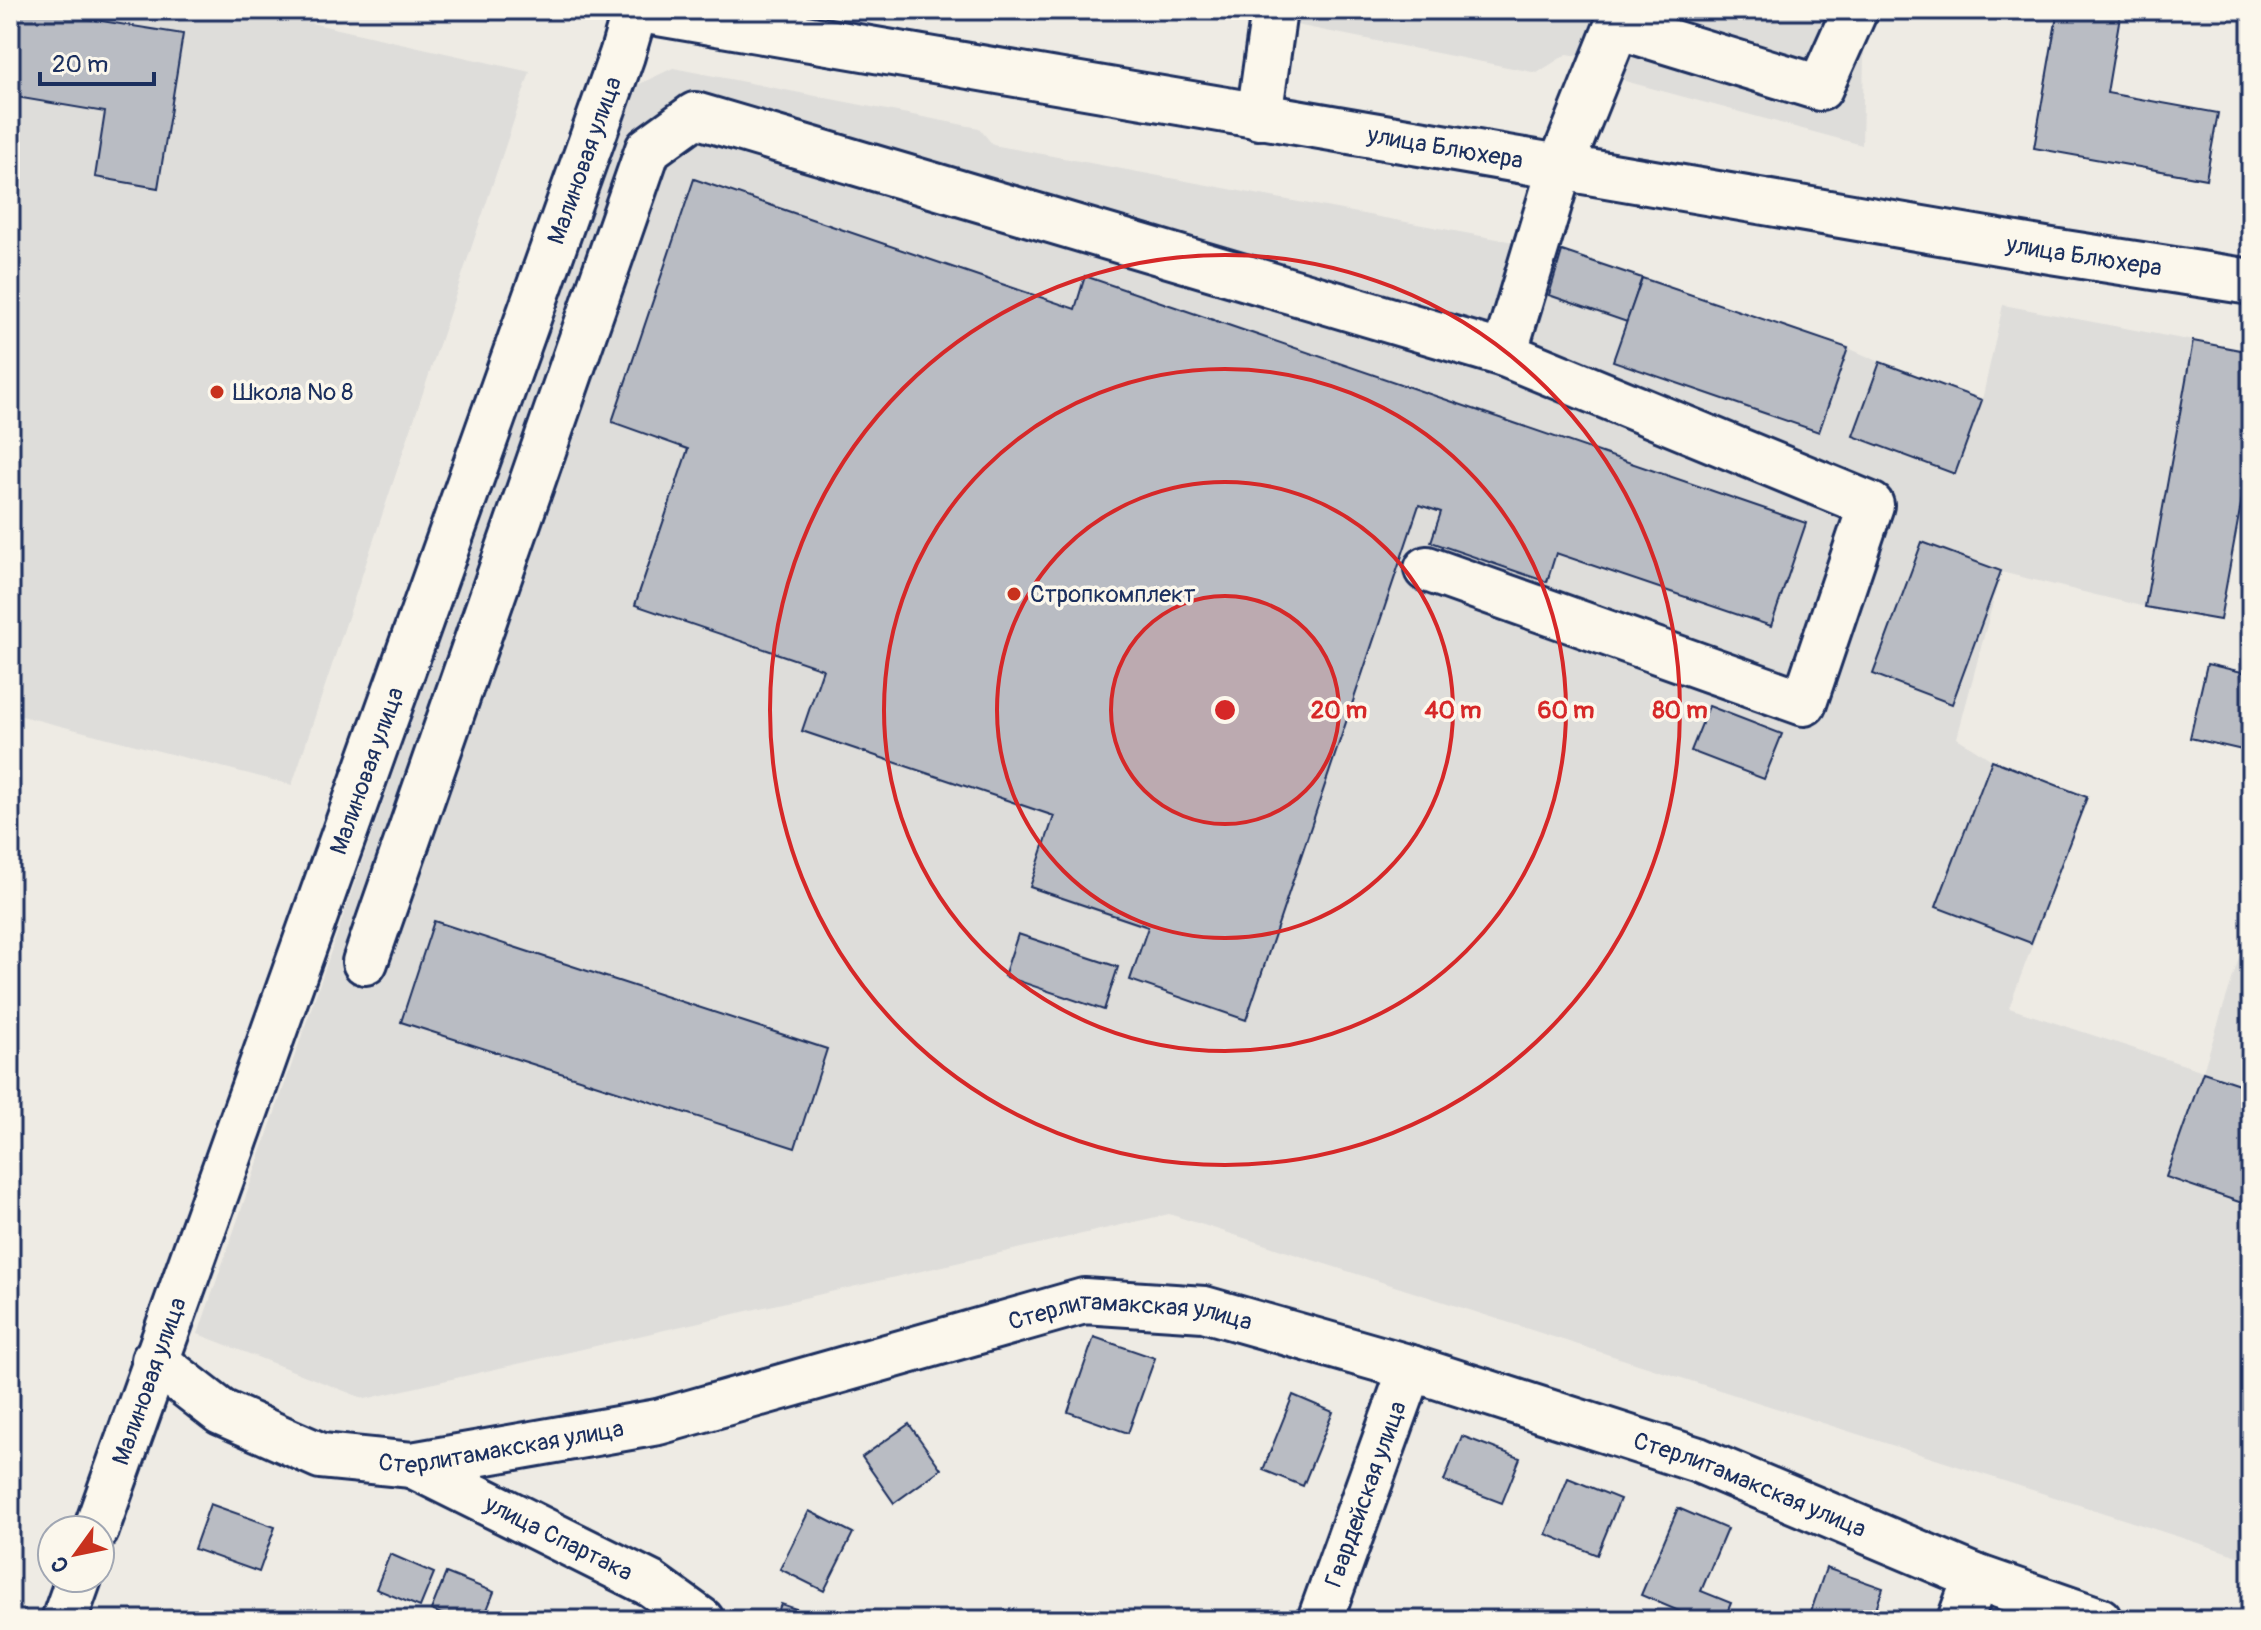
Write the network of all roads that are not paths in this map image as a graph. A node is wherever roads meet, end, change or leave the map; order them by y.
1 (638, 10) edge
2 (1274, 10) edge
3 (1855, 10) edge
4 (1259, 117) junction
5 (1560, 168) junction
6 (2251, 282) edge
7 (1504, 354) junction
8 (1427, 569) dead end
9 (365, 962) dead end
10 (154, 1360) junction
11 (1411, 1368) junction
12 (412, 1465) junction
13 (101, 1514) edge
14 (1976, 1577) junction
15 (73, 1594) edge
16 (64, 1620) edge
17 (701, 1620) edge
18 (1320, 1620) edge
19 (1960, 1620) edge
20 (2099, 1620) edge

1 - 4 street, улица Блюхера
1 - 10 street, Малиновая улица
2 - 4 street
3 - 5 street
4 - 5 street, улица Блюхера
5 - 6 street, улица Блюхера
5 - 7 street
7 - 8 street
7 - 9 street
10 - 12 street, Стерлитамакская улица
10 - 13 street, Малиновая улица
11 - 12 street, Стерлитамакская улица
11 - 14 street, Стерлитамакская улица
11 - 18 street, Гвардейская улица
12 - 17 street, улица Спартака
14 - 19 street
14 - 20 street, Стерлитамакская улица
15 - 16 street

